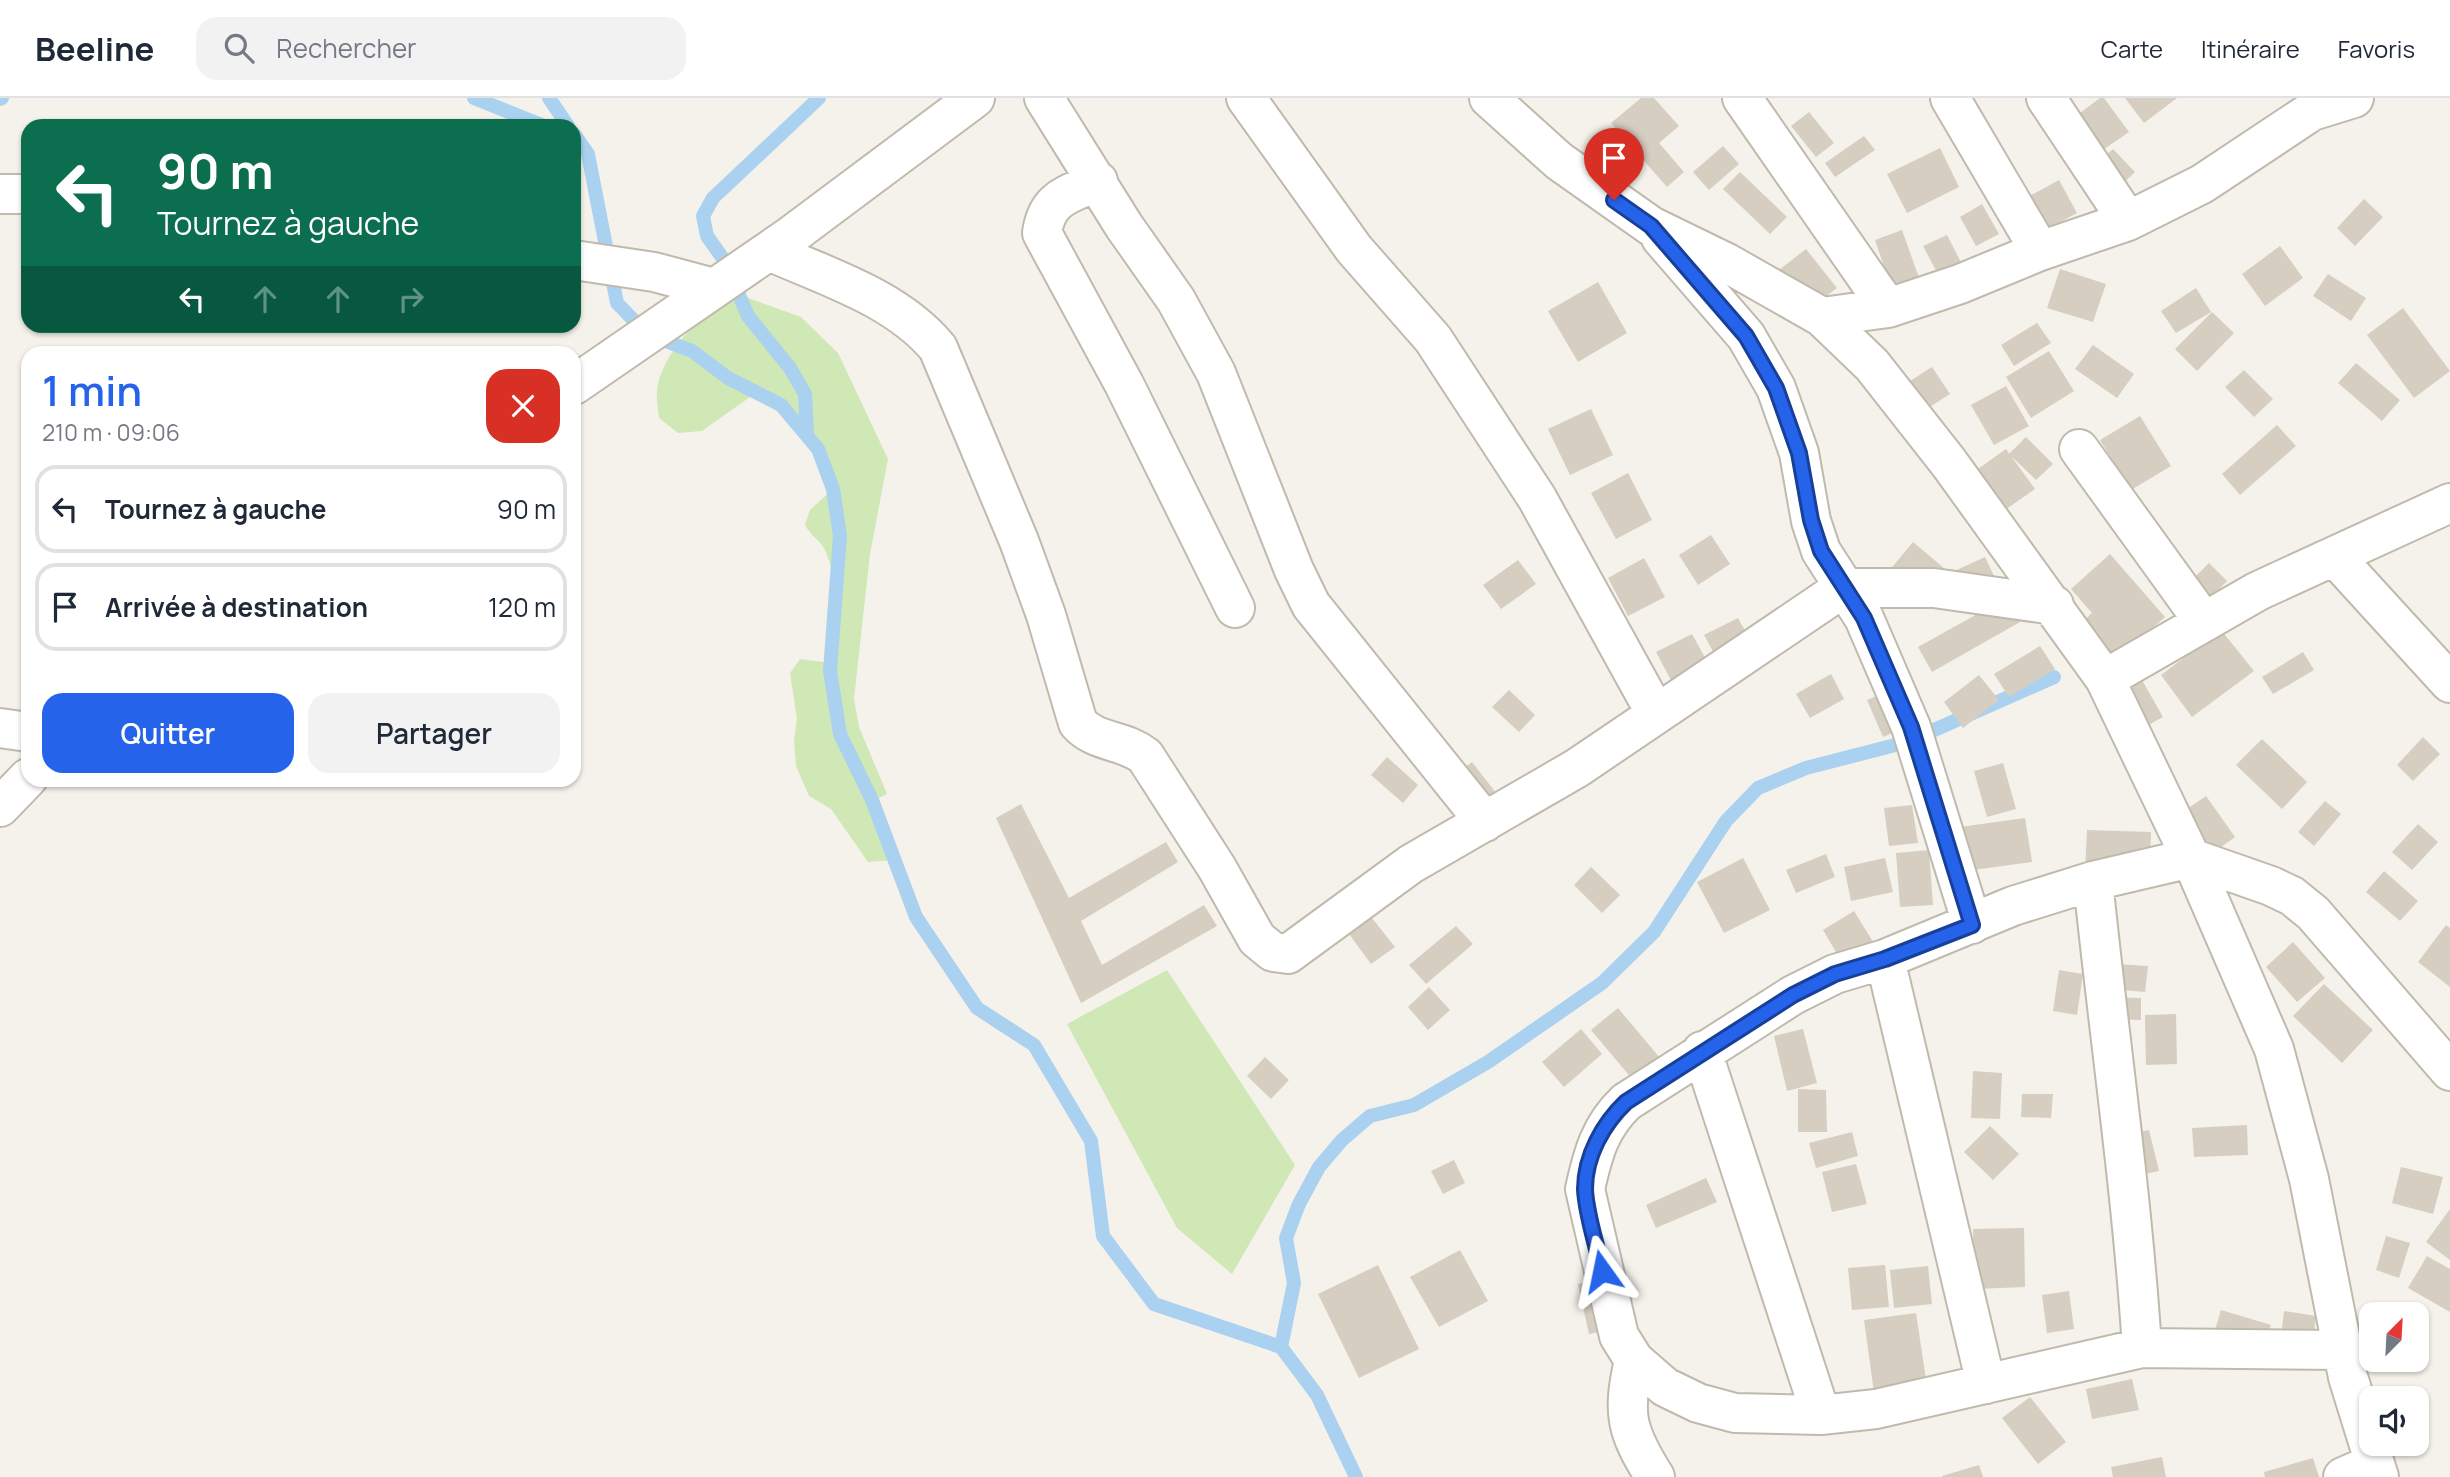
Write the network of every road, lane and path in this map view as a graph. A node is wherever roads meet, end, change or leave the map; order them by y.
1 (975, 98) edge
2 (1044, 98) edge
3 (1246, 98) edge
4 (1489, 98) edge
5 (1742, 98) edge
6 (1950, 98) edge
7 (2046, 98) edge
8 (2354, 98) edge
9 (1098, 181) junction
10 (0, 194) edge
11 (21, 194) edge
12 (2128, 221) junction
13 (1651, 226) junction
14 (769, 251) junction
15 (2040, 251) junction
16 (581, 261) edge
17 (714, 288) junction
18 (1888, 308) junction
19 (1822, 317) junction
20 (581, 380) edge
21 (2079, 449) dead end
22 (2450, 503) edge
23 (2334, 556) junction
24 (1843, 588) junction
25 (2054, 605) junction
26 (1235, 608) dead end
27 (2204, 622) junction
28 (2105, 679) junction
29 (2450, 683) edge
30 (1655, 712) junction
31 (0, 728) edge
32 (21, 731) edge
33 (21, 785) edge
34 (0, 807) edge
35 (1485, 822) junction
36 (2191, 858) junction
37 (2093, 881) junction
38 (1972, 925) junction
39 (1885, 959) junction
40 (1702, 1051) junction
41 (2450, 1071) edge
42 (2142, 1348) junction
43 (2343, 1350) junction
44 (1634, 1360) junction
45 (1986, 1384) junction
46 (1821, 1415) junction
47 (2365, 1473) edge
48 (1655, 1477) edge

1 - 14 street
2 - 9 street
3 - 30 street
4 - 13 street
5 - 18 street
6 - 15 street
7 - 12 street
8 - 12 street
9 - 26 street
9 - 35 street
10 - 11 street
12 - 15 street
13 - 19 street
13 - 24 street
14 - 17 street
14 - 35 street
15 - 18 street
16 - 17 street
17 - 20 street
18 - 19 street
19 - 25 street
21 - 27 street
22 - 23 street
23 - 27 street
23 - 29 street
24 - 25 street
24 - 30 street
24 - 38 street
25 - 28 street
27 - 28 street
28 - 36 street
30 - 35 street
31 - 32 street
33 - 34 street
36 - 37 street
36 - 41 street
36 - 43 street
37 - 38 street
37 - 42 street
38 - 39 street
39 - 40 street
39 - 45 street
40 - 44 street
40 - 46 street
42 - 43 street
42 - 45 street
43 - 47 street
44 - 46 street
44 - 48 street
45 - 46 street

